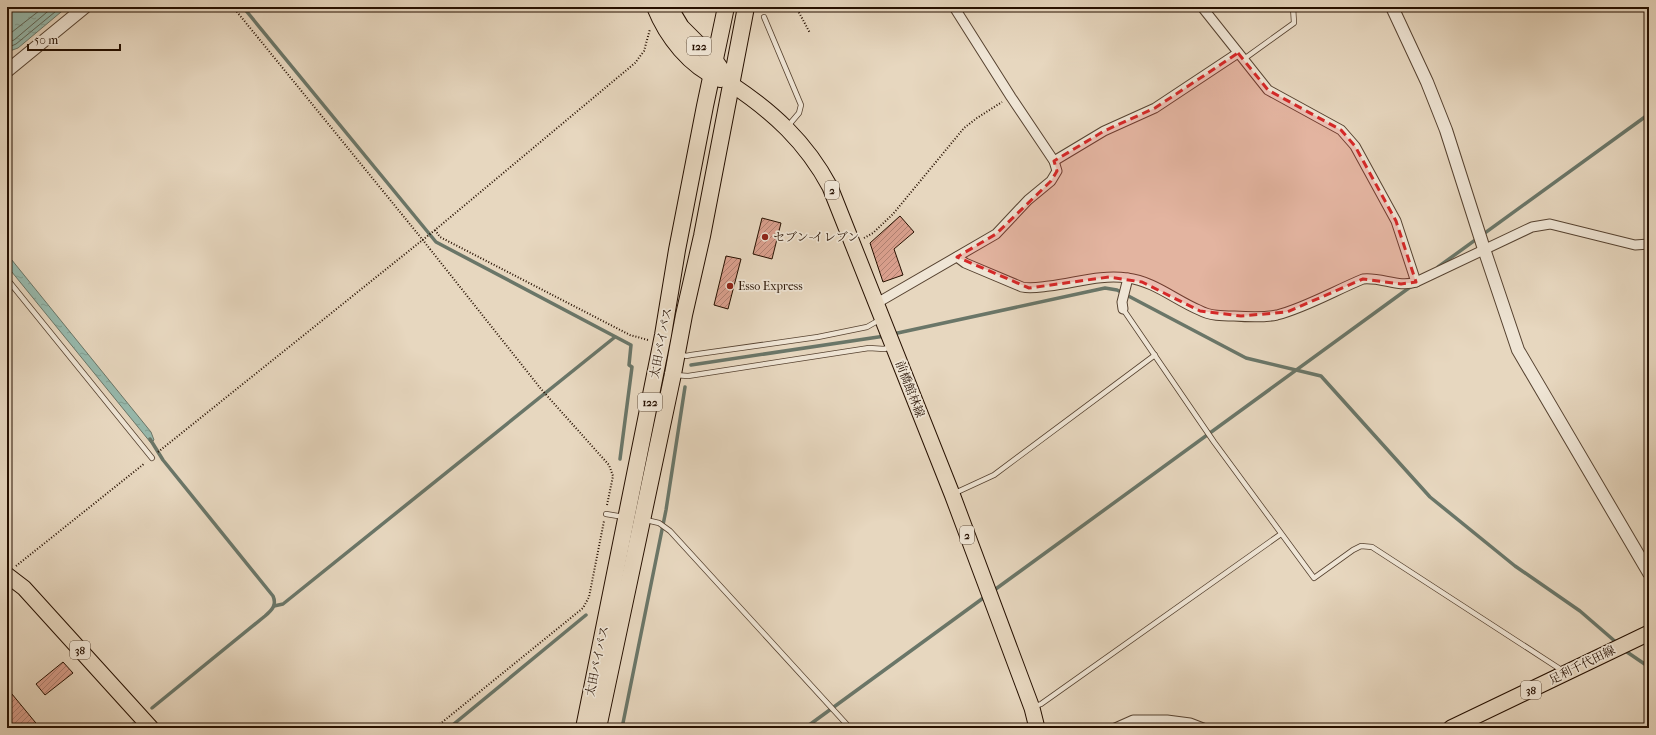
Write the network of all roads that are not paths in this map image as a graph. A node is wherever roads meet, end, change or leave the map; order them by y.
1 (85, 7) edge
2 (726, 7) edge
3 (746, 7) edge
4 (954, 7) edge
5 (1202, 7) edge
6 (1293, 7) edge
7 (1392, 7) edge
8 (660, 9) edge
9 (764, 17) dead end
10 (1240, 56) junction
11 (714, 68) junction
12 (7, 70) edge
13 (730, 84) junction
14 (787, 128) junction
15 (1054, 161) junction
16 (1649, 244) edge
17 (1484, 249) junction
18 (957, 258) junction
19 (1128, 278) junction
20 (7, 279) edge
21 (1416, 282) junction
22 (877, 303) junction
23 (1122, 306) joint
24 (884, 323) junction
25 (893, 345) junction
26 (678, 352) junction
27 (1155, 355) junction
28 (673, 374) junction
29 (152, 458) road end
30 (952, 494) junction
31 (606, 514) road end
32 (626, 518) junction
33 (642, 520) junction
34 (1281, 534) junction
35 (10, 572) edge
36 (1649, 573) edge
37 (1649, 633) edge
38 (1566, 673) junction
39 (1032, 708) junction
40 (150, 728) edge
41 (584, 728) edge
42 (598, 728) edge
43 (850, 728) edge
44 (1037, 728) edge
45 (1115, 728) edge
46 (1203, 728) edge
47 (1451, 728) edge

1 - 12 street
2 - 11 highway, 122
3 - 13 highway, 122
4 - 15 street
5 - 10 street
6 - 10 lane
7 - 17 street
8 - 11 highway, 122
9 - 14 lane
10 - 15 street
10 - 21 street
11 - 13 highway, 122
11 - 32 highway, 太田バイパス / 122
13 - 14 main road, 前橋館林線 / 2
13 - 26 highway, 太田バイパス / 122
14 - 22 main road, 前橋館林線 / 2
15 - 18 street
16 - 17 street
17 - 21 street
17 - 36 street
18 - 19 street
18 - 22 street
19 - 21 street
19 - 23 street
20 - 29 lane
22 - 24 main road, 前橋館林線 / 2
23 - 27 lane
24 - 25 main road, 前橋館林線 / 2
24 - 26 lane
25 - 28 lane
25 - 30 main road, 前橋館林線 / 2
26 - 28 highway, 太田バイパス / 122
27 - 30 lane
27 - 34 lane
28 - 33 highway, 太田バイパス / 122
30 - 39 main road, 前橋館林線 / 2
31 - 32 lane
32 - 33 lane
32 - 41 highway, 太田バイパス / 122
33 - 42 highway, 太田バイパス / 122
33 - 43 lane
34 - 38 lane
34 - 39 lane
35 - 40 main road, 38
37 - 38 main road, 足利千代田線 / 38
38 - 47 main road, 足利千代田線 / 38
39 - 44 main road, 前橋館林線 / 2
45 - 46 street

